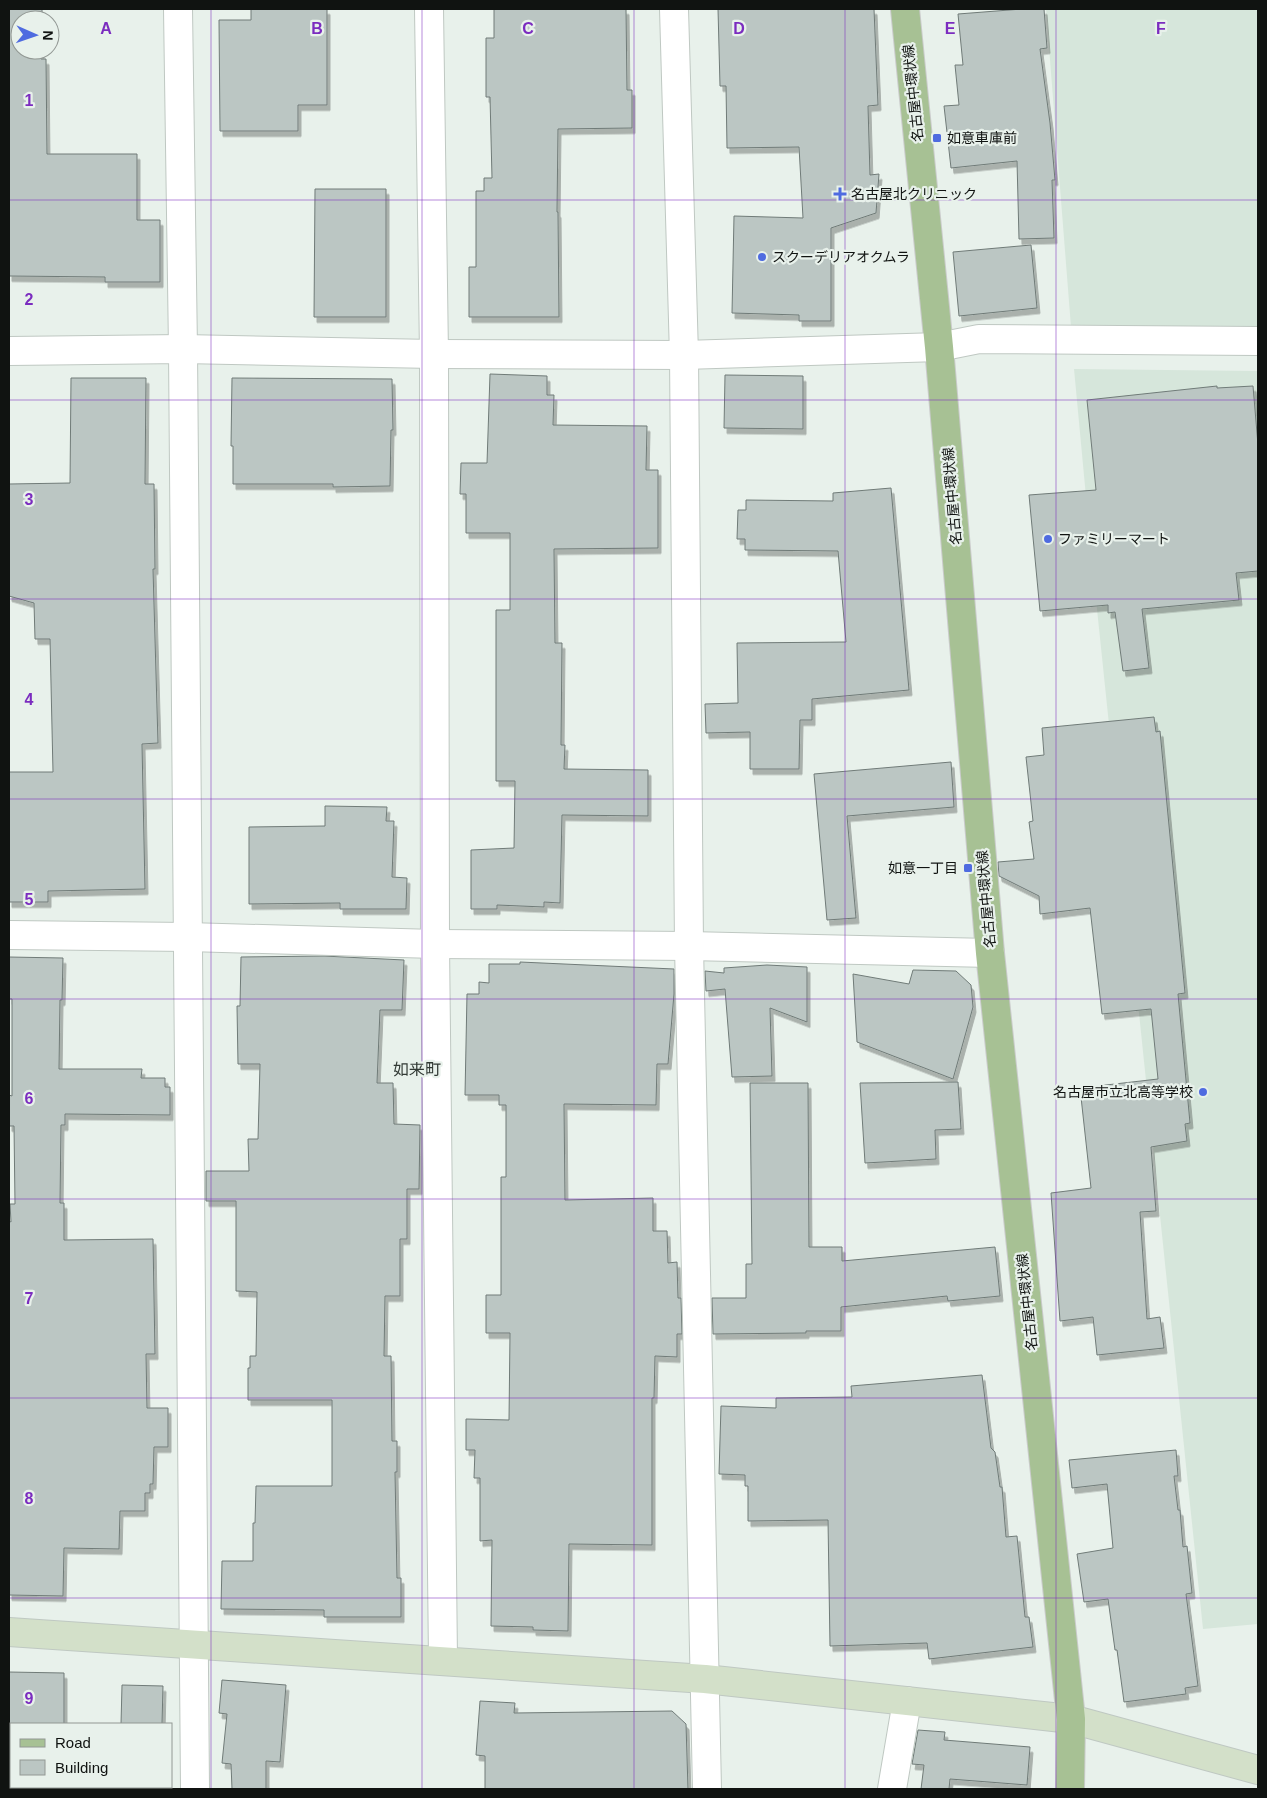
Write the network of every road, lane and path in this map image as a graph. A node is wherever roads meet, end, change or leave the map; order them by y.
1 (178, 9) edge
2 (429, 9) edge
3 (674, 9) edge
4 (905, 9) edge
5 (1258, 341) edge
6 (939, 347) junction
7 (183, 349) junction
8 (9, 352) edge
9 (434, 354) junction
10 (684, 355) junction
11 (9, 935) edge
12 (188, 937) junction
13 (435, 944) junction
14 (689, 946) junction
15 (990, 953) junction
16 (9, 1632) edge
17 (193, 1643) junction
18 (443, 1660) junction
19 (705, 1679) junction
20 (907, 1701) junction
21 (1072, 1719) junction
22 (1258, 1770) edge
23 (195, 1789) edge
24 (708, 1789) edge
25 (892, 1789) edge
26 (1070, 1789) edge

1 - 7 street
2 - 9 street
3 - 10 street
4 - 6 main road, 名古屋中環状線
5 - 6 street
6 - 10 street
6 - 15 main road, 名古屋中環状線
7 - 8 street
7 - 9 street
7 - 12 street
9 - 10 street
9 - 13 street
10 - 14 street
11 - 12 street
12 - 13 street
12 - 17 street
13 - 14 street
13 - 18 street
14 - 15 street
14 - 19 street
15 - 21 main road, 名古屋中環状線
16 - 17 street
17 - 18 street
17 - 23 street
18 - 19 street
19 - 20 street
19 - 24 street
20 - 21 street
20 - 25 street
21 - 22 street
21 - 26 main road, 名古屋中環状線

